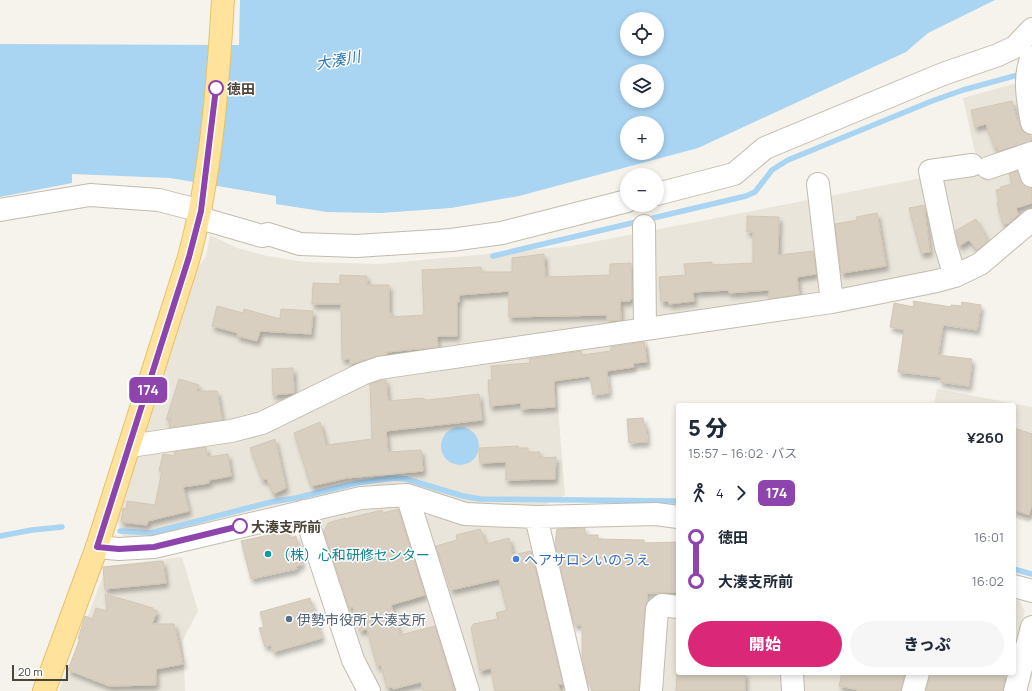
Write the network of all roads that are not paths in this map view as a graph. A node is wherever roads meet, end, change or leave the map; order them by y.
1 (223, 0) edge
2 (1032, 29) edge
3 (1032, 57) edge
4 (1032, 123) edge
5 (1030, 162) edge
6 (818, 184) dead end
7 (664, 192) edge
8 (620, 203) edge
9 (0, 210) edge
10 (201, 212) junction
11 (1032, 220) edge
12 (644, 226) dead end
13 (955, 276) junction
14 (832, 302) junction
15 (645, 329) junction
16 (130, 446) junction
17 (407, 495) junction
18 (304, 511) junction
19 (536, 517) junction
20 (676, 517) edge
21 (97, 547) junction
22 (1016, 587) edge
23 (1032, 591) edge
24 (676, 607) edge
25 (1032, 627) edge
26 (792, 675) edge
27 (917, 675) edge
28 (44, 691) edge
29 (369, 691) edge
30 (468, 691) edge
31 (577, 691) edge
32 (651, 691) edge
33 (793, 691) edge
34 (913, 691) edge
35 (1015, 691) edge

1 - 10 main road
2 - 7 street
3 - 4 street
5 - 13 street
6 - 14 street
8 - 10 street
9 - 10 street
10 - 16 main road
11 - 13 street
12 - 15 street
13 - 14 street
14 - 15 street
15 - 16 street
16 - 21 main road
17 - 18 street
17 - 19 street
17 - 30 street
18 - 21 street
18 - 29 street
19 - 20 street
19 - 31 street
21 - 28 main road
22 - 23 street
24 - 32 street
25 - 35 street
26 - 33 street
27 - 34 street

